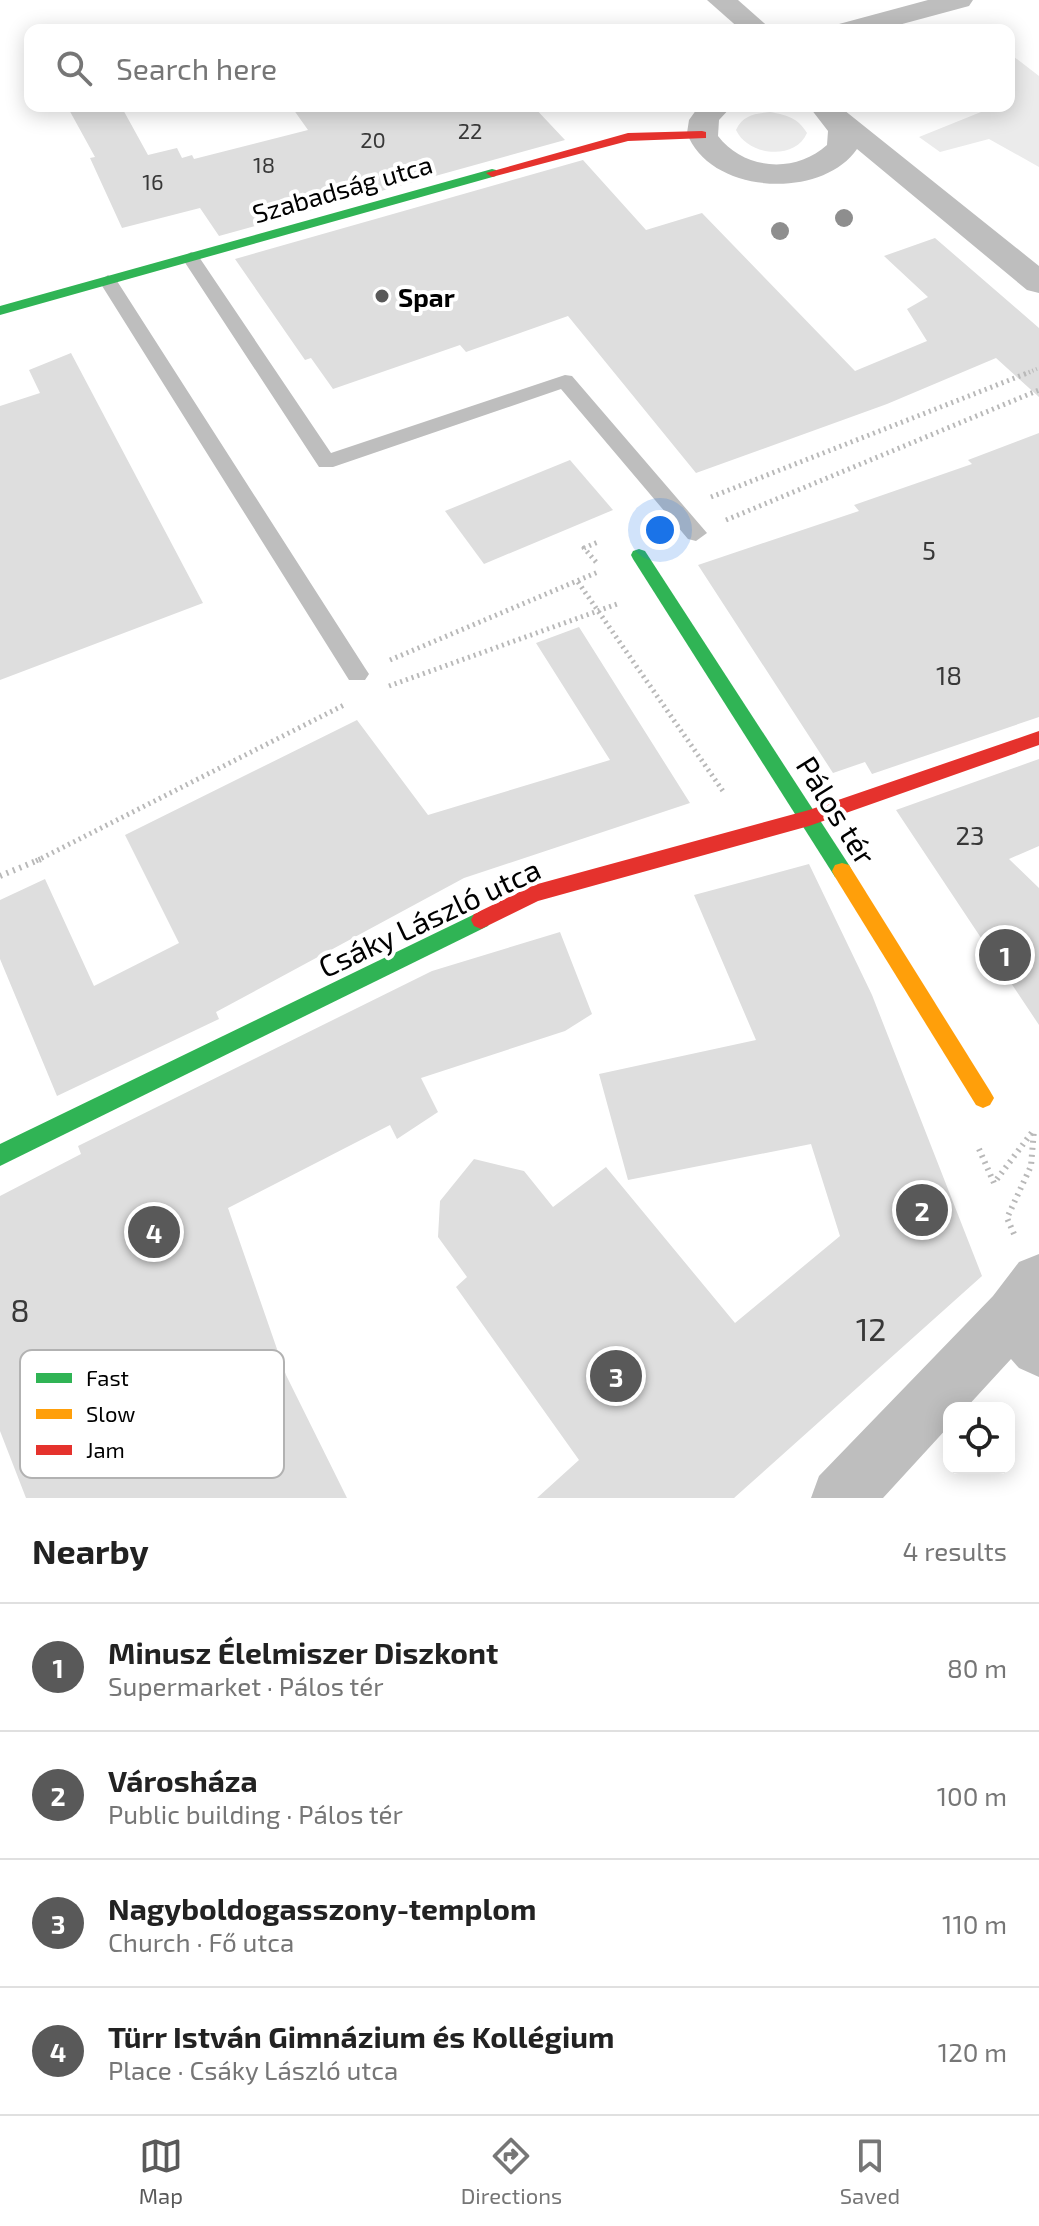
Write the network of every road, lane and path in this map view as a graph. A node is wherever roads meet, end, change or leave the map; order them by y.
1 (721, 0) edge
2 (959, 0) edge
3 (751, 24) edge
4 (871, 24) edge
5 (712, 112) edge
6 (829, 112) edge
7 (702, 135) junction
8 (818, 168) junction
9 (954, 216) junction
10 (191, 258) junction
11 (108, 281) junction
12 (1039, 283) edge
13 (0, 311) edge
14 (1039, 368) edge
15 (679, 510) junction
16 (696, 533) dead end
17 (639, 555) dead end
18 (602, 570) dead end
19 (578, 582) dead end
20 (618, 591) dead end
21 (599, 609) junction
22 (357, 674) dead end
23 (384, 688) dead end
24 (348, 703) dead end
25 (1039, 738) edge
26 (809, 818) junction
27 (753, 835) junction
28 (0, 876) edge
29 (983, 1098) dead end
30 (1039, 1132) edge
31 (0, 1155) edge
32 (1007, 1218) dead end
33 (1030, 1315) edge
34 (841, 1498) edge

1 - 3 street
2 - 4 street
5 - 7 street
6 - 8 street
6 - 9 street
7 - 8 street
7 - 10 street, Szabadság utca
8 - 9 street
9 - 12 street
10 - 11 street, Szabadság utca
10 - 15 lane
11 - 13 street, Szabadság utca
11 - 22 lane
14 - 15 path
15 - 16 lane
15 - 18 path
17 - 26 street, Pálos tér
19 - 21 path
20 - 21 path
21 - 23 path
21 - 27 path
24 - 28 path
25 - 26 street, Csáky László utca
26 - 27 street, Csáky László utca
26 - 29 street, Pálos tér
27 - 31 street, Csáky László utca
30 - 32 path
33 - 34 street

